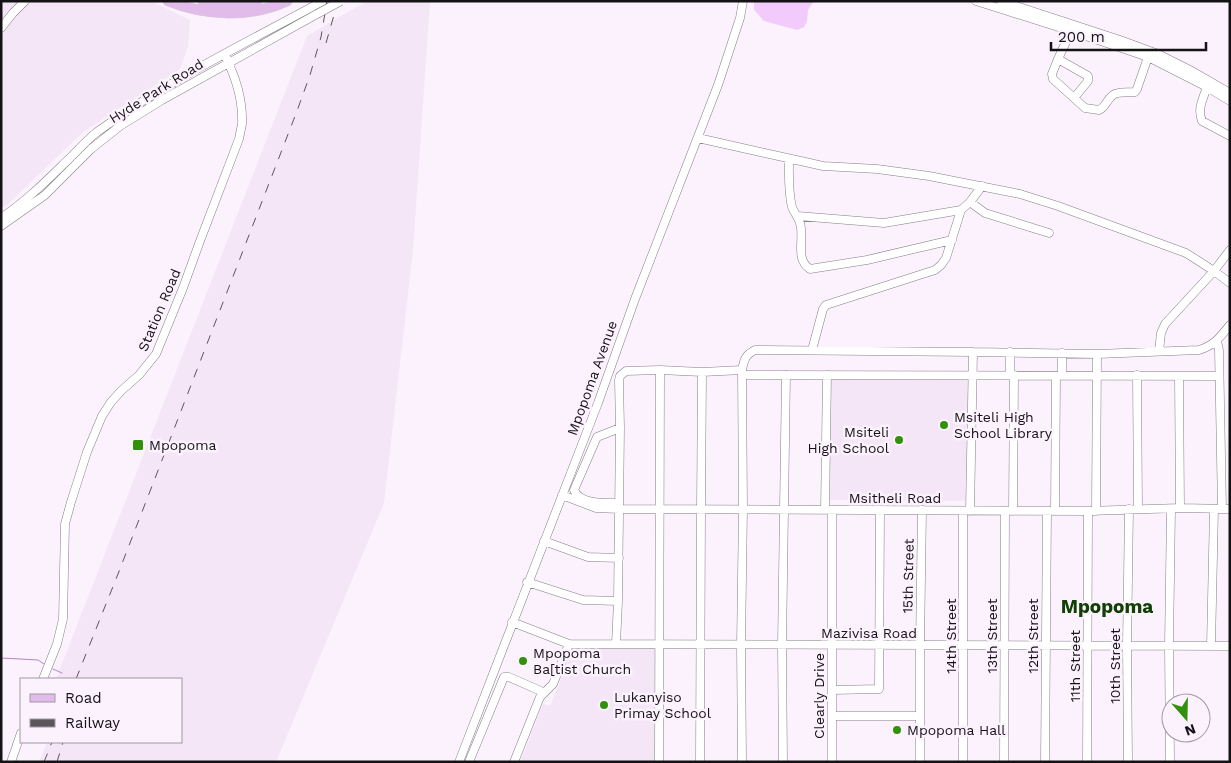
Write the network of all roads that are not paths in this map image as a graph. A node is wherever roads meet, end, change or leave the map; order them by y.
1 (25, 1) edge
2 (168, 1) edge
3 (203, 1) edge
4 (257, 1) edge
5 (287, 1) edge
6 (341, 1) edge
7 (744, 1) edge
8 (976, 1) edge
9 (1001, 1) edge
10 (321, 2) edge
11 (1, 28) edge
12 (1071, 31) junction
13 (224, 54) junction
14 (1148, 57) junction
15 (1058, 59) junction
16 (228, 62) junction
17 (1207, 87) junction
18 (1230, 93) edge
19 (1074, 98) junction
20 (1230, 101) edge
21 (1230, 136) edge
22 (698, 138) junction
23 (789, 159) junction
24 (982, 186) junction
25 (970, 202) junction
26 (962, 210) junction
27 (798, 216) junction
28 (1, 218) edge
29 (1, 226) edge
30 (1049, 232) dead end
31 (952, 240) junction
32 (1230, 250) edge
33 (1214, 271) junction
34 (1230, 283) edge
35 (1229, 326) edge
36 (1217, 341) junction
37 (812, 350) junction
38 (1159, 350) junction
39 (973, 352) junction
40 (1010, 352) junction
41 (1062, 353) junction
42 (1096, 354) junction
43 (660, 370) junction
44 (702, 372) junction
45 (742, 372) junction
46 (786, 375) junction
47 (827, 375) junction
48 (972, 375) junction
49 (1012, 375) junction
50 (1059, 375) junction
51 (1097, 375) junction
52 (1138, 375) junction
53 (1179, 376) junction
54 (1219, 376) junction
55 (620, 428) junction
56 (562, 495) junction
57 (619, 506) junction
58 (659, 508) junction
59 (701, 509) junction
60 (743, 509) junction
61 (1138, 509) junction
62 (1175, 509) junction
63 (1222, 509) edge
64 (783, 510) junction
65 (829, 510) junction
66 (880, 510) junction
67 (922, 510) junction
68 (1128, 510) junction
69 (967, 511) junction
70 (1009, 511) junction
71 (1051, 511) junction
72 (1092, 511) junction
73 (544, 541) junction
74 (619, 558) junction
75 (527, 582) junction
76 (618, 601) junction
77 (512, 622) junction
78 (570, 644) junction
79 (616, 644) junction
80 (659, 645) junction
81 (701, 645) junction
82 (741, 645) junction
83 (782, 645) junction
84 (832, 645) junction
85 (879, 645) junction
86 (920, 645) junction
87 (964, 645) junction
88 (1004, 645) junction
89 (1046, 645) junction
90 (1087, 645) junction
91 (1127, 645) junction
92 (1169, 645) junction
93 (1211, 646) junction
94 (1230, 646) edge
95 (43, 678) edge
96 (832, 690) junction
97 (543, 692) junction
98 (832, 716) junction
99 (920, 716) junction
100 (20, 736) edge
101 (11, 762) edge
102 (459, 762) edge
103 (469, 762) edge
104 (514, 762) edge
105 (659, 762) edge
106 (700, 762) edge
107 (742, 762) edge
108 (783, 762) edge
109 (832, 762) edge
110 (920, 762) edge
111 (963, 762) edge
112 (1004, 762) edge
113 (1045, 762) edge
114 (1087, 762) edge
115 (1128, 762) edge
116 (1170, 762) edge

1 - 11 street
2 - 5 main road
3 - 4 main road
6 - 16 street, Hyde Park Road, bridge
7 - 22 street, Mpopoma Avenue
8 - 12 street
9 - 18 street
10 - 13 street, Hyde Park Road
12 - 14 street
12 - 15 street
13 - 16 street, Station Road
13 - 28 street, Hyde Park Road
14 - 17 street
14 - 19 street
15 - 19 street
15 - 19 street
16 - 29 street, Hyde Park Road
16 - 95 street, Station Road
17 - 20 street
17 - 21 street
22 - 23 street
22 - 56 street, Mpopoma Avenue
23 - 24 street
23 - 27 street
24 - 25 street
24 - 33 street
25 - 26 street
25 - 30 street
26 - 27 street
26 - 31 street
27 - 31 street
31 - 37 street
32 - 33 street
33 - 34 street
33 - 38 street
35 - 36 street
36 - 38 street
36 - 54 street
37 - 39 street
37 - 45 street
38 - 42 street
39 - 40 street
39 - 48 street, 14th Street
40 - 41 street
40 - 49 street, 13th Street
41 - 42 street
41 - 50 street, 12th Street
42 - 51 street, 11th Street
43 - 44 street
43 - 55 street
43 - 58 street
44 - 45 street
44 - 59 street
45 - 46 street
45 - 60 street
46 - 47 street
46 - 64 street
47 - 48 street
47 - 65 street, Clearly Drive
48 - 49 street
48 - 69 street, 14th Street
49 - 50 street
49 - 70 street, 13th Street
50 - 51 street
50 - 71 street, 12th Street
51 - 52 street
51 - 72 street, 11th Street
52 - 53 street
52 - 61 street
53 - 54 street
53 - 62 street
54 - 63 street
55 - 57 street
55 - 57 street
56 - 57 street, Msitheli Road
56 - 73 street, Mpopoma Avenue
57 - 58 street, Msitheli Road
57 - 74 street
58 - 59 street, Msitheli Road
58 - 80 street
59 - 60 street, Msitheli Road
59 - 81 street
60 - 64 street, Msitheli Road
60 - 82 street
61 - 62 street, Msitheli Road
61 - 68 street, Msitheli Road
62 - 63 street, Msitheli Road
62 - 92 street
63 - 93 street
64 - 65 street, Msitheli Road
64 - 83 street
65 - 66 street, Msitheli Road
65 - 84 street, Clearly Drive
66 - 67 street, Msitheli Road
66 - 85 street
67 - 69 street, Msitheli Road
67 - 86 street, 15th Street
68 - 72 street, Msitheli Road
68 - 91 street, 10th Street
69 - 70 street, Msitheli Road
69 - 87 street, 14th Street
70 - 71 street, Msitheli Road
70 - 88 street, 13th Street
71 - 72 street, Msitheli Road
71 - 89 street, 12th Street
72 - 90 street, 11th Street
73 - 74 street
73 - 75 street, Mpopoma Avenue
74 - 76 street
75 - 76 street
75 - 77 street, Mpopoma Avenue
76 - 79 street
77 - 78 street, Mazivisa Road
77 - 102 street, Mpopoma Avenue
78 - 79 street, Mazivisa Road
78 - 97 street
79 - 80 street, Mazivisa Road
80 - 81 street, Mazivisa Road
80 - 105 street
81 - 82 street, Mazivisa Road
81 - 106 street
82 - 83 street, Mazivisa Road
82 - 107 street
83 - 84 street, Mazivisa Road
83 - 108 street
84 - 85 street, Mazivisa Road
84 - 96 street, Clearly Drive
85 - 86 street, Mazivisa Road
85 - 96 street
86 - 87 street, Mazivisa Road
86 - 99 street, 15th Street
87 - 88 street, Mazivisa Road
87 - 111 street, 14th Street
88 - 89 street, Mazivisa Road
88 - 112 street, 13th Street
89 - 90 street, Mazivisa Road
89 - 113 street, 12th Street
90 - 91 street, Mazivisa Road
90 - 114 street, 11th Street
91 - 92 street, Mazivisa Road
91 - 115 street, 10th Street
92 - 93 street, Mazivisa Road
92 - 116 street
93 - 94 street, Mazivisa Road
96 - 98 street, Clearly Drive
97 - 103 street
97 - 104 street
98 - 99 street
98 - 109 street, Clearly Drive
99 - 110 street, 15th Street
100 - 101 street

